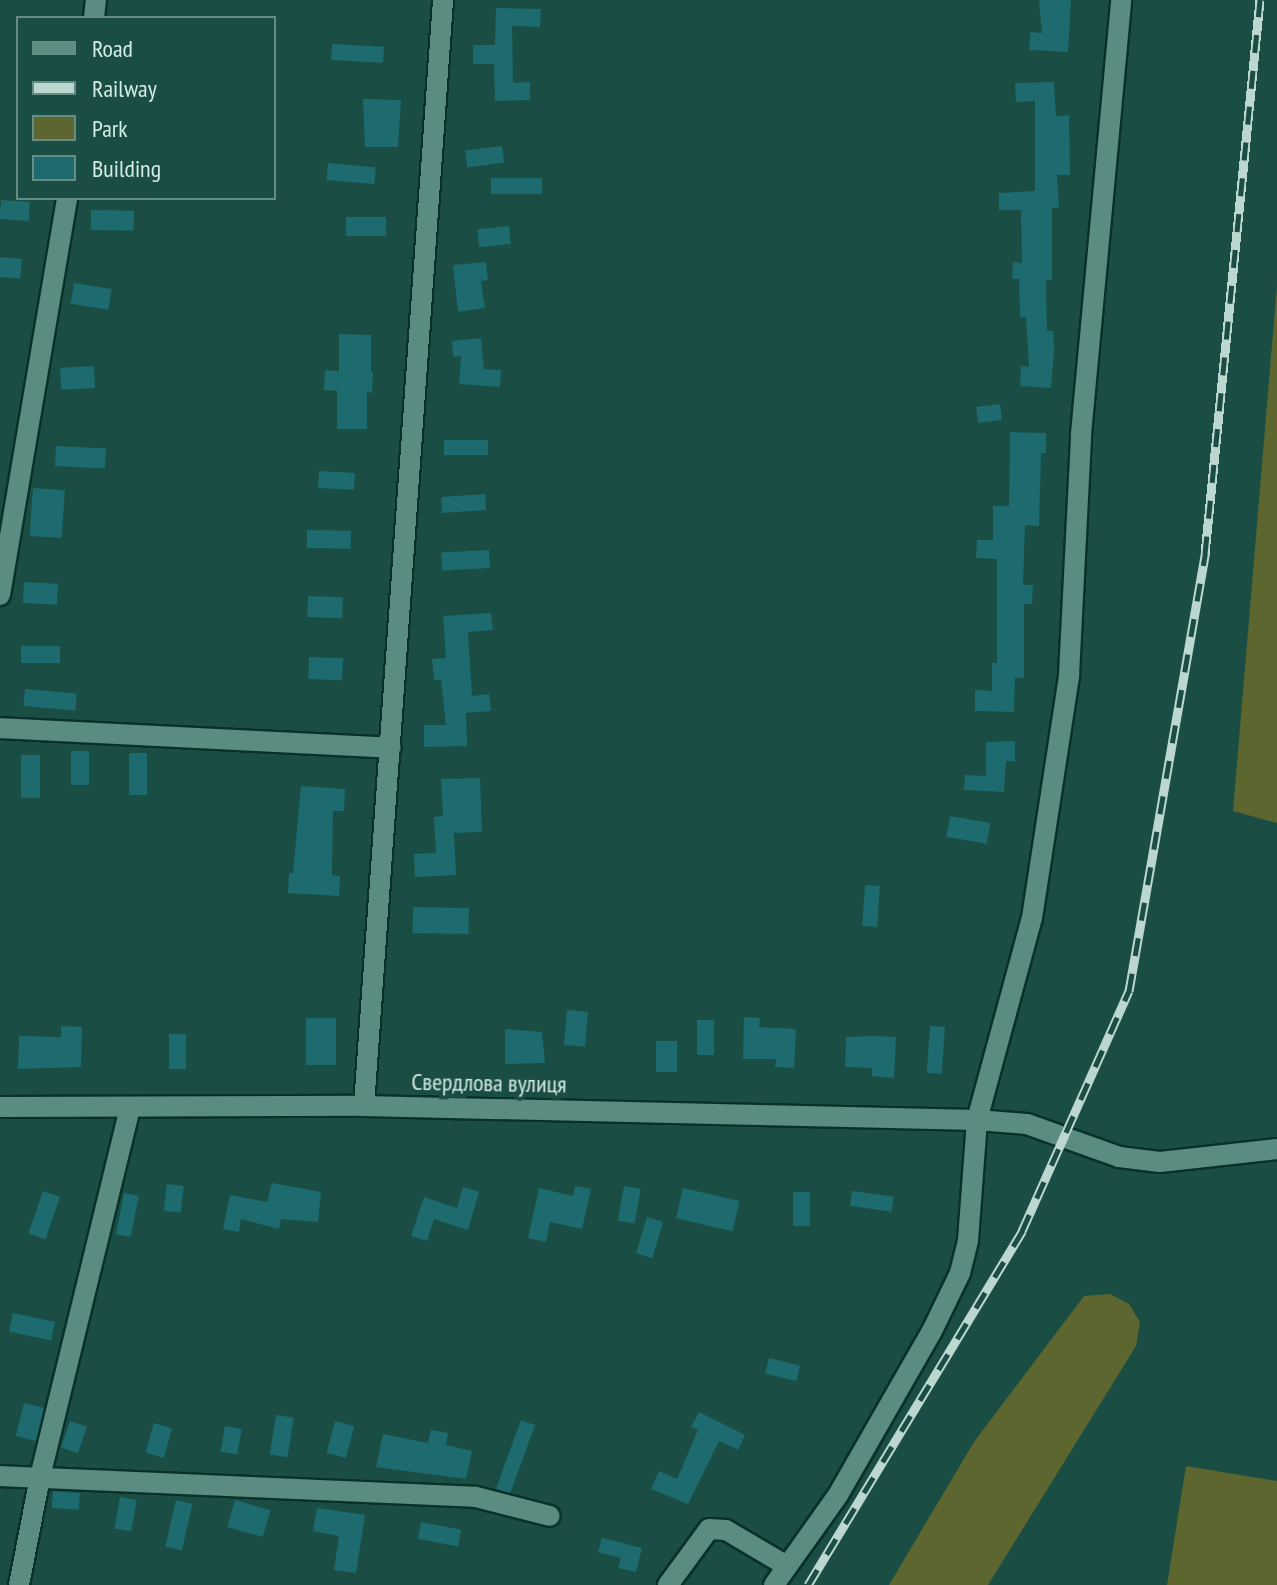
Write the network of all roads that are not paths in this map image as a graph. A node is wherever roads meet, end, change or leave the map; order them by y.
1 (443, 0) edge
2 (1121, 0) edge
3 (67, 200) edge
4 (0, 595) edge
5 (0, 728) edge
6 (390, 748) junction
7 (364, 1106) junction
8 (0, 1107) edge
9 (130, 1108) junction
10 (977, 1120) junction
11 (1277, 1149) edge
12 (0, 1476) edge
13 (40, 1477) junction
14 (550, 1516) dead end
15 (787, 1566) junction
16 (19, 1585) edge
17 (668, 1585) edge
18 (774, 1585) edge

1 - 6 street
2 - 10 street
3 - 4 street
5 - 6 street
6 - 7 street
7 - 9 street, Свердлова вулиця
7 - 10 street, Свердлова вулиця
8 - 9 street, Свердлова вулиця
9 - 13 street
10 - 11 street, Свердлова вулиця
10 - 15 street
12 - 13 street
13 - 14 street
13 - 16 street
15 - 17 street
15 - 18 street

